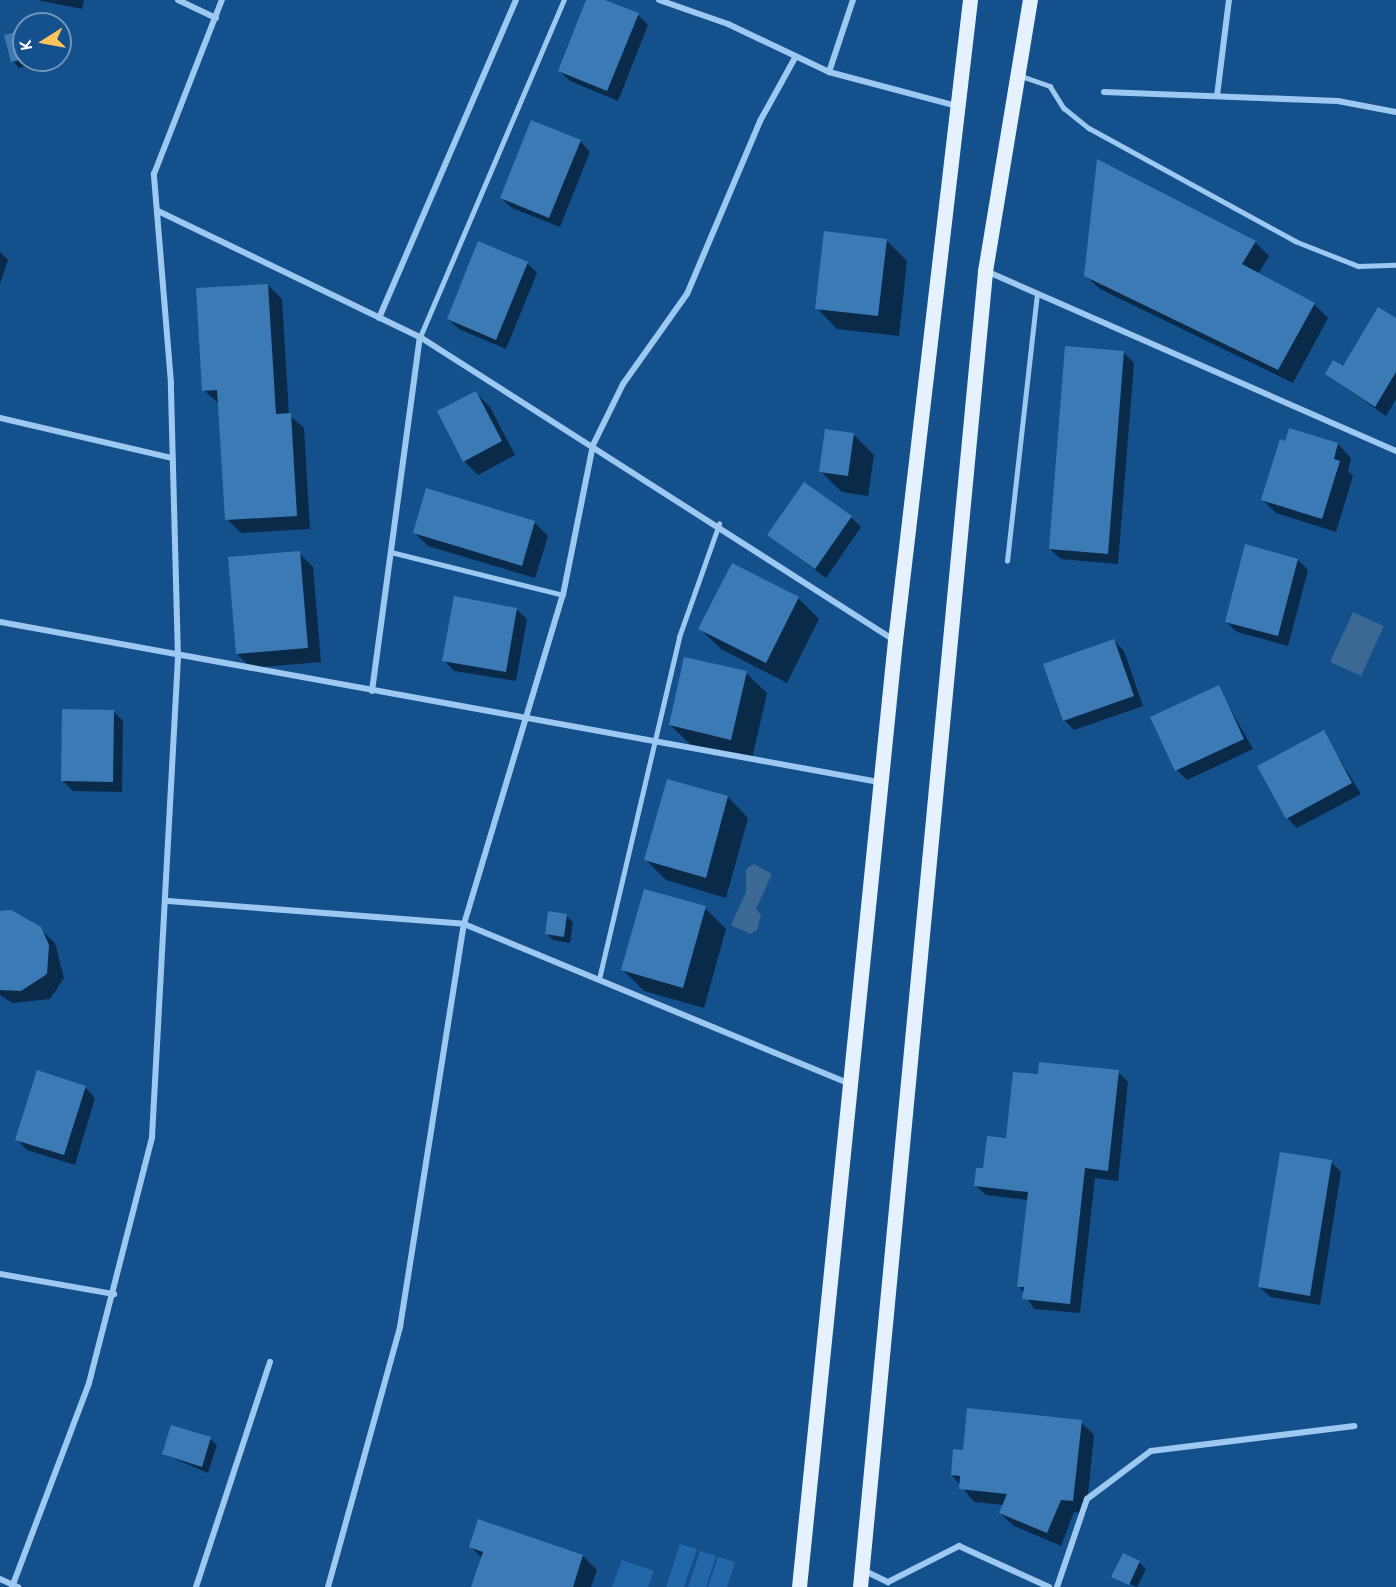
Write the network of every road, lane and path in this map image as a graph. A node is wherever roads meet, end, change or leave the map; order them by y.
1 (178, 0) edge
2 (222, 0) edge
3 (516, 0) edge
4 (564, 0) edge
5 (659, 0) edge
6 (853, 0) edge
7 (970, 0) edge
8 (1030, 0) edge
9 (1229, 0) edge
10 (216, 18) junction
11 (796, 56) junction
12 (829, 72) junction
13 (1016, 74) junction
14 (1104, 92) dead end
15 (1217, 96) junction
16 (953, 105) junction
17 (1396, 112) edge
18 (158, 211) junction
19 (1396, 265) edge
20 (985, 271) junction
21 (1037, 294) junction
22 (380, 318) junction
23 (420, 337) junction
24 (0, 418) edge
25 (593, 445) junction
26 (1396, 451) edge
27 (172, 458) junction
28 (718, 524) junction
29 (391, 552) junction
30 (1006, 561) dead end
31 (563, 595) junction
32 (0, 622) edge
33 (895, 641) junction
34 (178, 658) junction
35 (372, 691) junction
36 (528, 718) junction
37 (658, 742) junction
38 (884, 783) junction
39 (168, 902) junction
40 (464, 924) junction
41 (599, 979) junction
42 (848, 1083) junction
43 (0, 1274) edge
44 (114, 1294) junction
45 (270, 1362) dead end
46 (1354, 1426) dead end
47 (861, 1569) junction
48 (0, 1579) edge
49 (14, 1586) edge
50 (196, 1587) edge
51 (328, 1587) edge
52 (799, 1587) edge
53 (860, 1587) edge
54 (1049, 1587) edge
55 (1057, 1587) edge

1 - 10 street
2 - 10 street
3 - 22 street
4 - 23 lane
5 - 11 street
6 - 12 street
7 - 16 main road
8 - 13 main road
9 - 15 street
10 - 18 street
11 - 12 street
11 - 25 street
12 - 16 street
13 - 19 lane
13 - 20 main road
14 - 15 street
15 - 17 street
16 - 33 main road
18 - 22 street
18 - 27 street
20 - 21 street
20 - 47 main road
21 - 26 street
21 - 30 lane
22 - 23 street
23 - 25 street
23 - 29 street
24 - 27 street
25 - 28 street
25 - 31 street
27 - 34 street
28 - 33 street
28 - 37 lane
29 - 31 lane
29 - 35 street
31 - 36 street
32 - 34 street
33 - 38 main road
34 - 35 street
34 - 39 street
35 - 36 street
36 - 37 street
36 - 40 street
37 - 38 street
37 - 41 lane
38 - 42 main road
39 - 40 street
39 - 44 street
40 - 41 street
40 - 51 street
41 - 42 street
42 - 52 main road
43 - 44 street
44 - 49 street
45 - 50 street
46 - 55 street
47 - 53 main road
47 - 54 street
48 - 49 street

